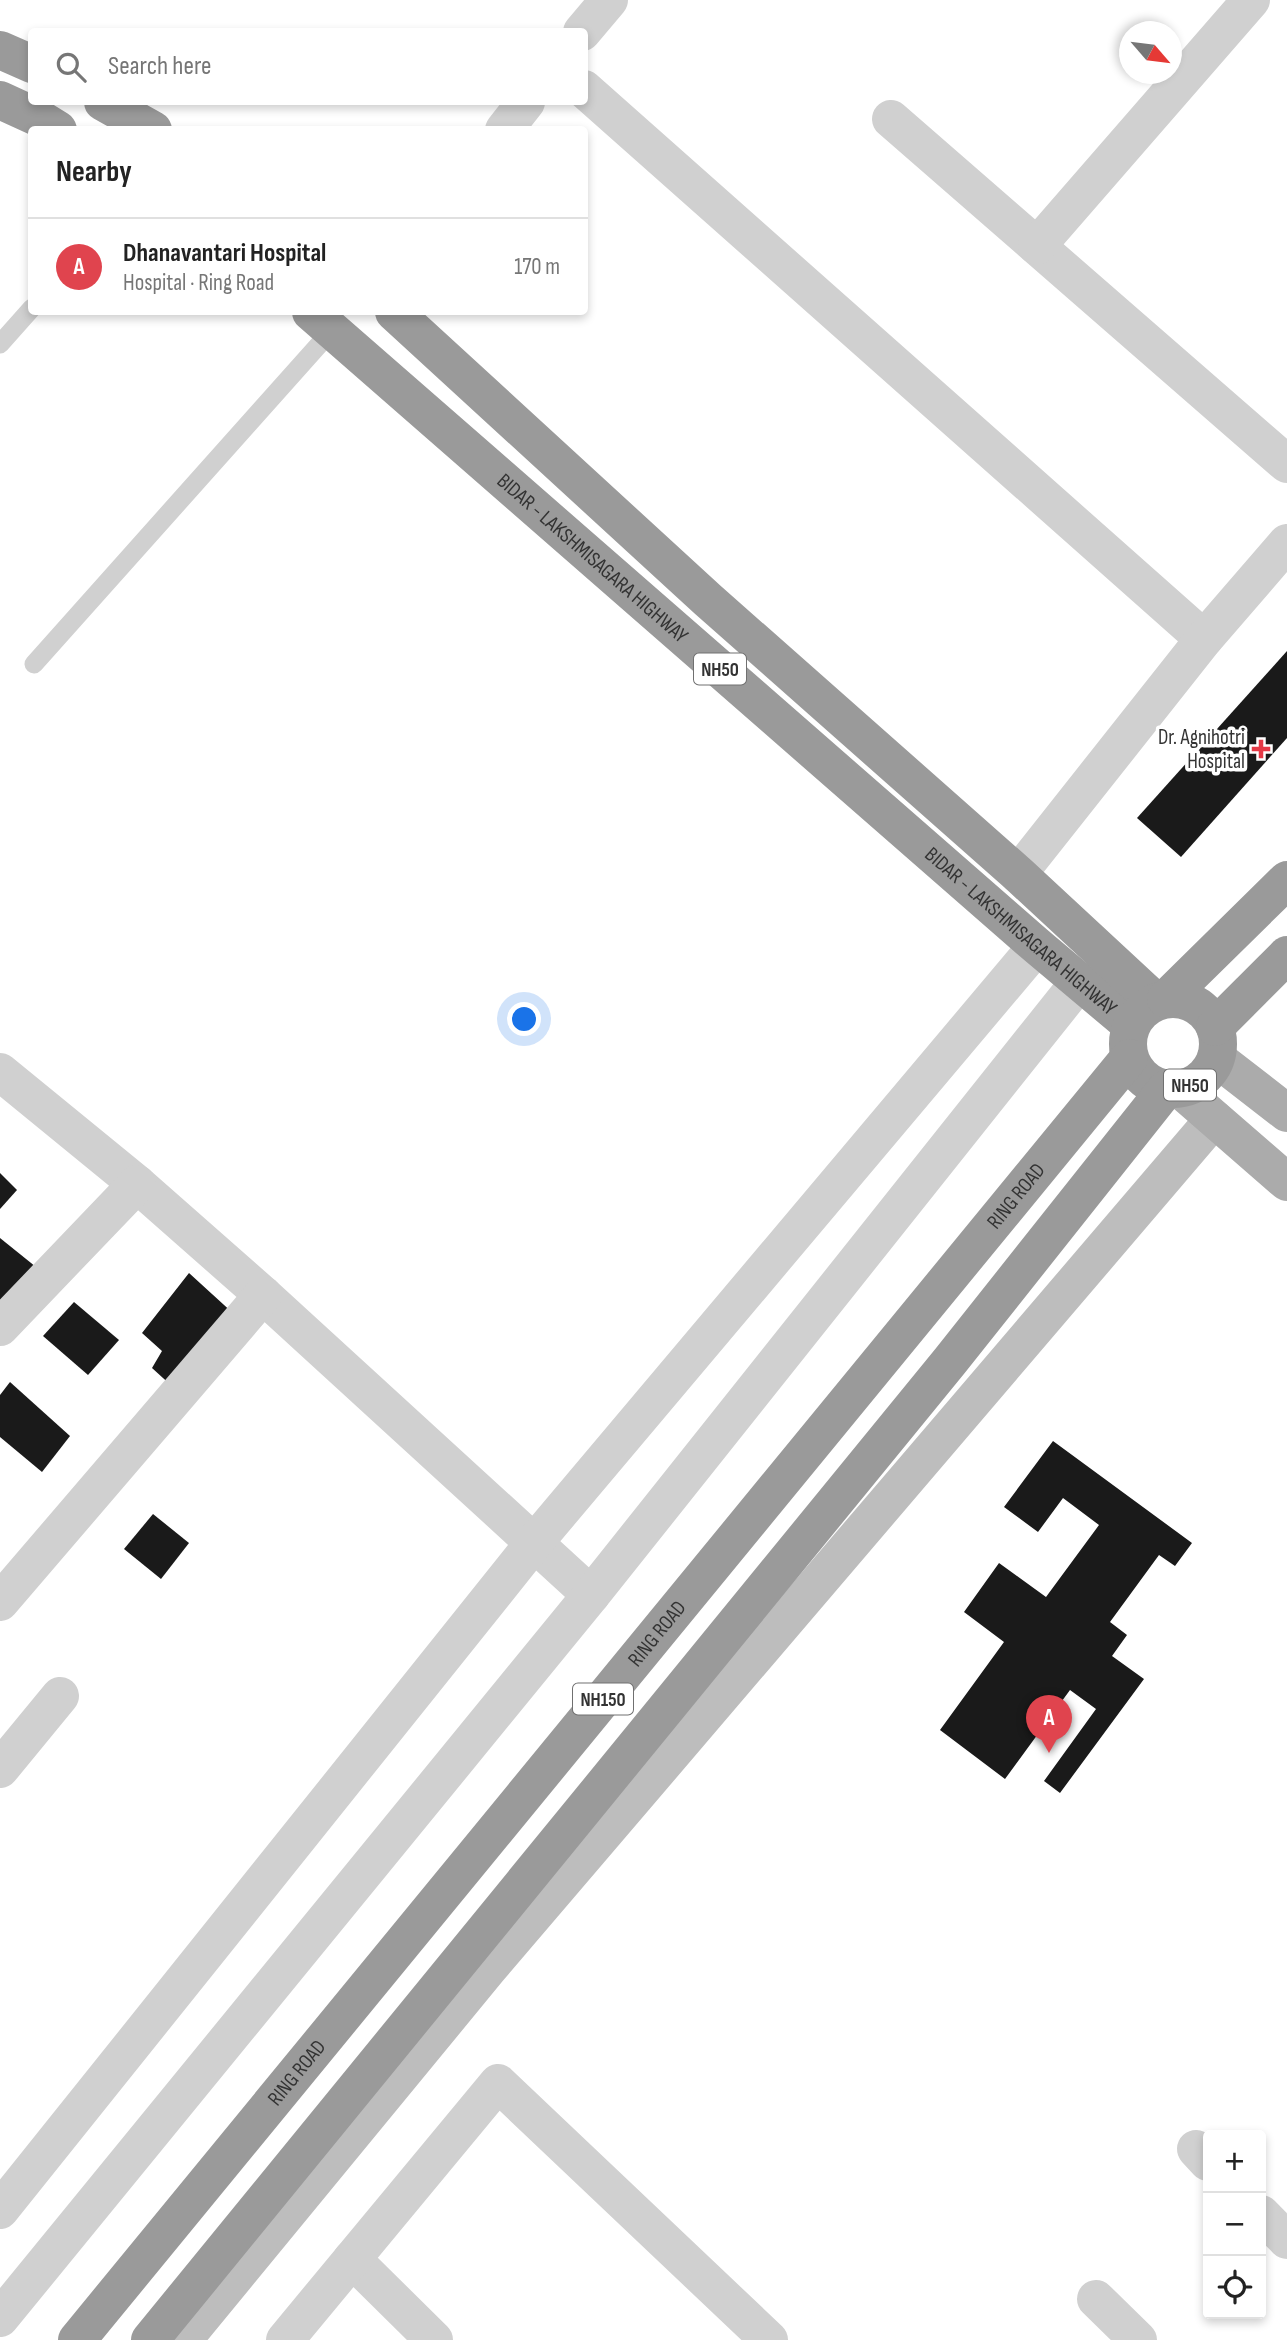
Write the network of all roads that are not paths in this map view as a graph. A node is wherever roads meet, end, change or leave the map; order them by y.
1 (608, 0) edge
2 (1251, 0) edge
3 (585, 28) edge
4 (0, 50) edge
5 (28, 62) edge
6 (588, 93) edge
7 (0, 100) edge
8 (108, 105) edge
9 (524, 105) edge
10 (891, 119) dead end
11 (50, 126) edge
12 (146, 126) edge
13 (508, 126) edge
14 (1037, 246) junction
15 (28, 312) edge
16 (397, 315) edge
17 (322, 320) edge
18 (0, 344) edge
19 (1287, 464) edge
20 (1287, 543) edge
21 (1204, 639) junction
22 (34, 664) dead end
23 (1018, 874) junction
24 (1287, 880) edge
25 (1037, 946) junction
26 (1287, 955) edge
27 (1080, 981) junction
28 (1145, 1021) junction
29 (1215, 1042) junction
30 (0, 1072) edge
31 (1173, 1089) junction
32 (1287, 1113) edge
33 (1214, 1119) junction
34 (1287, 1182) edge
35 (137, 1184) junction
36 (263, 1295) junction
37 (0, 1327) edge
38 (534, 1543) junction
39 (591, 1595) junction
40 (0, 1602) edge
41 (60, 1696) dead end
42 (0, 1769) edge
43 (0, 2210) edge
44 (1266, 2219) edge
45 (1287, 2240) edge
46 (352, 2259) junction
47 (1096, 2299) dead end
48 (0, 2318) edge
49 (78, 2340) edge
50 (150, 2340) edge
51 (183, 2340) edge
52 (285, 2340) edge
53 (434, 2340) edge
54 (769, 2340) edge
55 (1138, 2340) edge

1 - 3 street
2 - 14 street
4 - 5 highway
6 - 21 street
7 - 11 highway
8 - 12 highway
9 - 13 street
10 - 14 street
14 - 19 street
15 - 18 lane
16 - 23 highway, NH50
17 - 22 lane
17 - 25 highway, BIDAR - LAKSHMISAGARA HIGHWAY / NH50
20 - 21 street
21 - 23 street
23 - 28 highway, NH50
24 - 28 highway, RING ROAD
25 - 27 highway, BIDAR - LAKSHMISAGARA HIGHWAY / NH50
25 - 38 street
26 - 29 highway, NH50
27 - 28 highway, BIDAR - LAKSHMISAGARA HIGHWAY / NH50
27 - 39 street
28 - 29 highway, NH50
28 - 31 highway, NH50
28 - 49 highway, RING ROAD / NH150
29 - 31 highway, NH50
29 - 32 main road
30 - 35 street
31 - 33 main road
31 - 50 highway, NH150
33 - 34 main road
33 - 51 street
35 - 36 street
35 - 37 street
36 - 38 street
36 - 40 street
38 - 39 street
38 - 43 street
39 - 48 street
41 - 42 street
44 - 45 street
46 - 52 street
46 - 53 street
46 - 54 street
47 - 55 street

